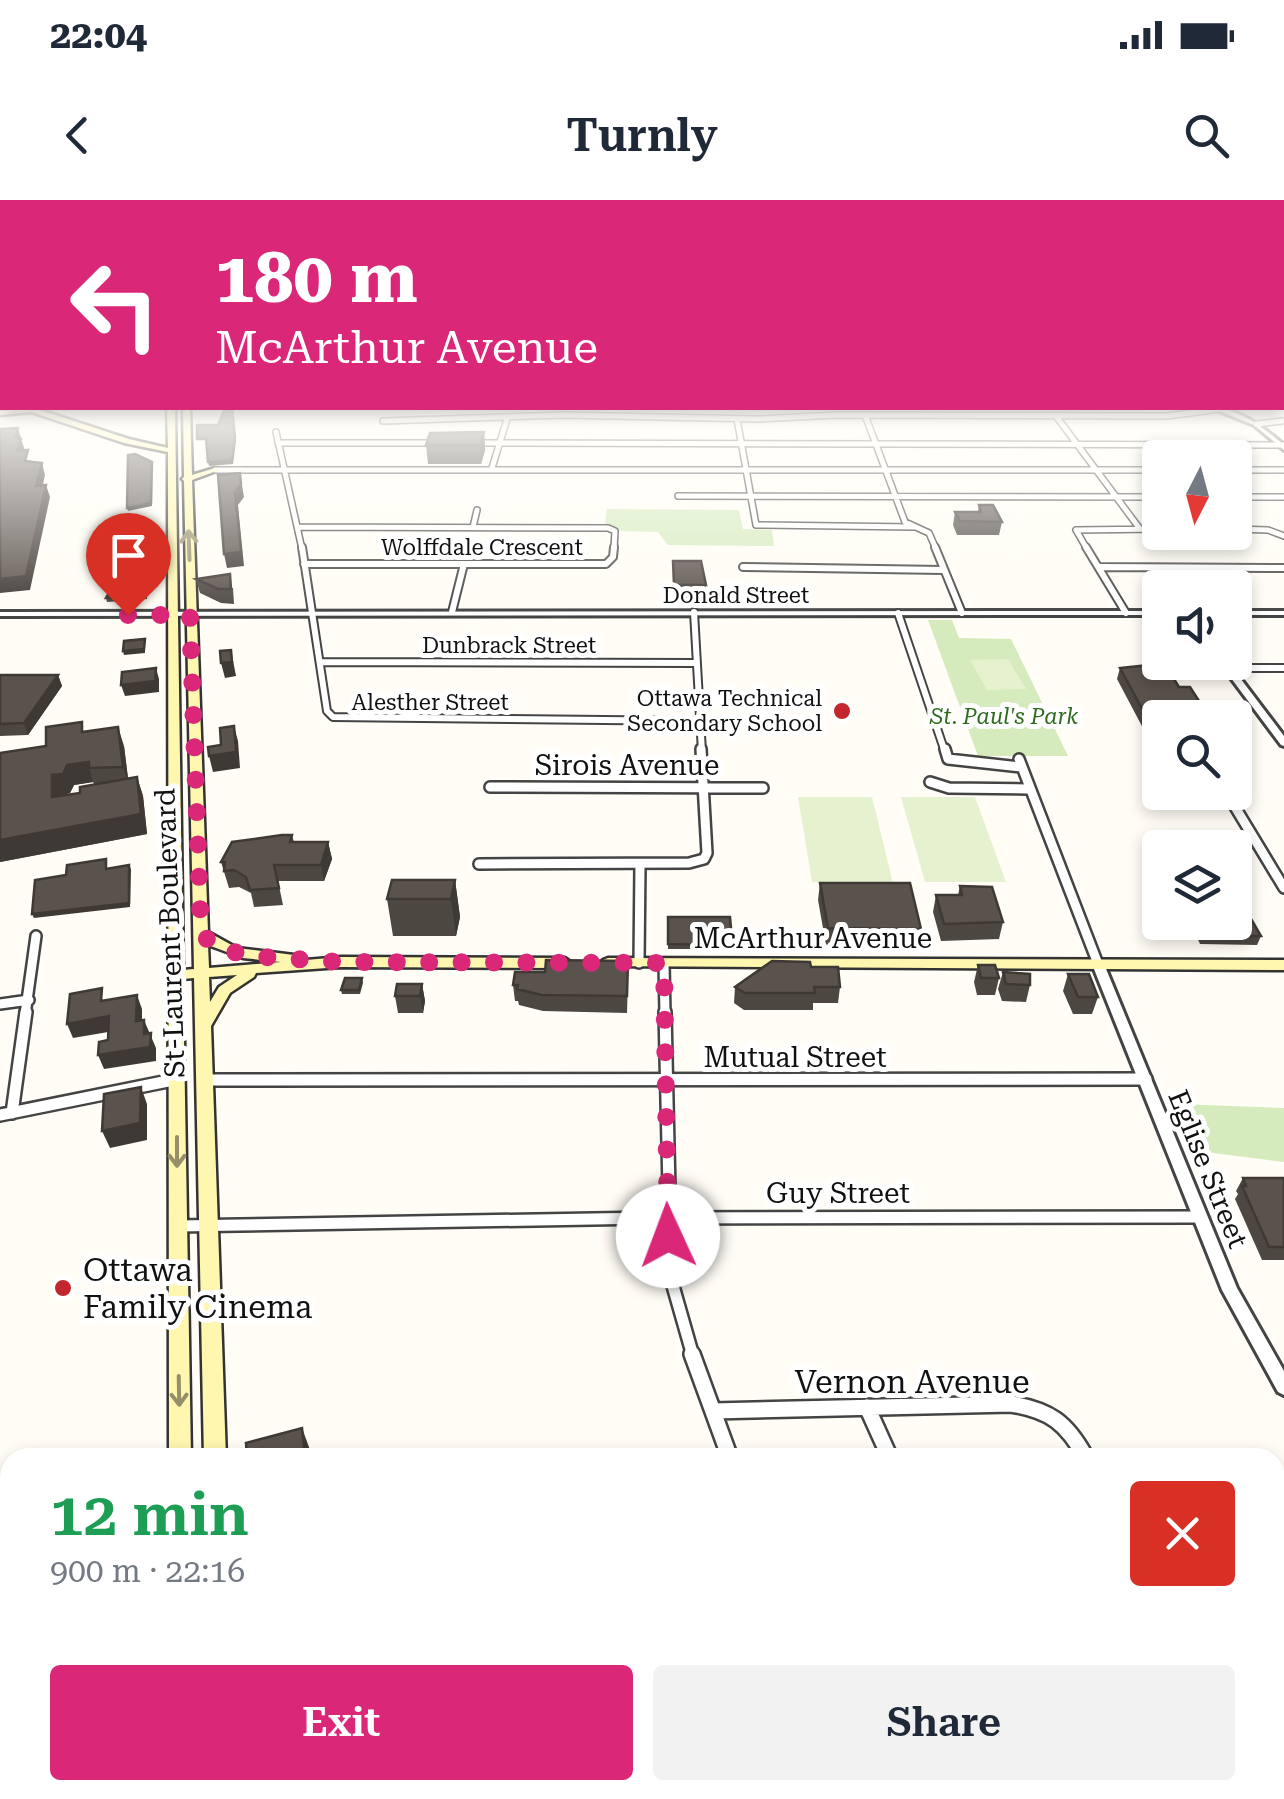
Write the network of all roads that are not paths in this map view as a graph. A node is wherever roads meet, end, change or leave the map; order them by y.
1 (173, 467) edge
2 (188, 467) edge
3 (202, 467) edge
4 (1093, 467) edge
5 (284, 468) junction
6 (492, 468) joint
7 (746, 469) junction
8 (885, 469) junction
9 (215, 470) junction
10 (1096, 470) junction
11 (1142, 470) edge
12 (1252, 470) edge
13 (1284, 470) edge
14 (186, 478) junction
15 (678, 496) dead end
16 (749, 496) junction
17 (896, 496) junction
18 (1116, 497) junction
19 (1142, 497) edge
20 (1252, 497) edge
21 (1284, 497) edge
22 (477, 510) dead end
23 (299, 527) junction
24 (473, 527) junction
25 (914, 527) junction
26 (1140, 528) joint
27 (1252, 530) edge
28 (1284, 536) edge
29 (304, 564) junction
30 (464, 564) junction
31 (744, 566) dead end
32 (1100, 567) junction
33 (1284, 568) edge
34 (943, 570) junction
35 (0, 611) edge
36 (182, 611) junction
37 (312, 612) junction
38 (452, 612) junction
39 (694, 612) junction
40 (898, 613) junction
41 (962, 613) junction
42 (1252, 613) edge
43 (1126, 614) junction
44 (1142, 614) edge
45 (1284, 614) edge
46 (321, 662) junction
47 (697, 663) junction
48 (1252, 667) edge
49 (1284, 668) edge
50 (1236, 680) edge
51 (700, 721) junction
52 (1270, 724) junction
53 (1284, 724) edge
54 (1284, 743) edge
55 (930, 782) dead end
56 (490, 786) dead end
57 (703, 788) junction
58 (763, 788) dead end
59 (1028, 789) junction
60 (1237, 810) edge
61 (478, 864) dead end
62 (640, 864) junction
63 (1284, 888) edge
64 (201, 934) junction
65 (36, 936) dead end
66 (289, 958) junction
67 (341, 962) junction
68 (639, 963) junction
69 (664, 963) junction
70 (1098, 964) junction
71 (1284, 965) edge
72 (267, 967) junction
73 (201, 972) junction
74 (176, 975) junction
75 (29, 1000) junction
76 (0, 1004) edge
77 (204, 1026) junction
78 (1146, 1078) junction
79 (178, 1079) junction
80 (204, 1080) junction
81 (664, 1080) junction
82 (6, 1114) edge
83 (1200, 1217) junction
84 (667, 1218) junction
85 (207, 1223) junction
86 (177, 1226) junction
87 (1284, 1386) edge
88 (867, 1407) junction
89 (714, 1412) junction
90 (180, 1448) edge
91 (215, 1448) edge
92 (727, 1448) edge
93 (885, 1448) edge
94 (1081, 1448) edge

1 - 36 main road, St-Laurent Boulevard
2 - 14 main road, St-Laurent Boulevard
3 - 9 main road
4 - 10 street
5 - 6 street
5 - 9 street
5 - 23 street, Alesther Street
6 - 7 street
7 - 8 street
7 - 16 street
8 - 10 street
8 - 17 street
9 - 14 main road
10 - 11 street
10 - 18 street
12 - 13 street
36 -> 14 main road, St-Laurent Boulevard
15 - 16 street
16 - 17 street
16 - 25 street
17 - 18 street
17 - 25 street
18 - 19 street
18 - 26 street
20 - 21 street
22 - 24 street
23 - 24 street, Wolffdale Crescent
23 - 29 street, Alesther Street
24 - 30 street, Wolffdale Crescent
25 - 34 street
26 - 32 street
27 - 28 street
29 - 30 street, Wolffdale Crescent
29 - 37 street, Alesther Street
30 - 38 street
31 - 34 street
32 - 33 street
32 - 43 street
34 - 41 street
35 - 36 street, Donald Street
36 - 37 street, Donald Street
36 - 64 main road, St-Laurent Boulevard
36 - 74 main road, St-Laurent Boulevard
37 - 38 street, Donald Street
37 - 46 street, Alesther Street
38 - 39 street, Donald Street
39 - 40 street, Donald Street
39 - 47 street
40 - 41 street, Donald Street
40 - 59 street
41 - 43 street, Donald Street
42 - 45 street
43 - 44 street, Donald Street
46 - 47 street, Dunbrack Street
46 - 51 street, Alesther Street
47 - 51 street
48 - 49 street
50 - 52 street
51 - 57 street
52 - 53 street
52 - 54 street
55 - 59 street
56 - 57 street, Sirois Avenue
57 - 58 street, Sirois Avenue
57 - 62 street
59 - 70 street
60 - 63 street
61 - 62 street
62 - 68 street
64 - 66 main road
64 - 73 main road, St-Laurent Boulevard
65 - 75 street
66 - 67 main road, McArthur Avenue
66 - 73 main road, McArthur Avenue
67 - 68 main road, McArthur Avenue
67 - 72 main road, McArthur Avenue
68 - 69 main road, McArthur Avenue
69 - 70 main road, McArthur Avenue
69 - 81 street
70 - 71 main road, McArthur Avenue
70 - 78 street, Eglise Street
72 - 73 main road, McArthur Avenue
72 - 77 main road
73 - 74 main road, McArthur Avenue
73 - 77 main road, St-Laurent Boulevard
74 - 79 main road, St-Laurent Boulevard
75 - 76 street
75 - 82 street
77 - 80 main road, St-Laurent Boulevard
78 - 81 street, Mutual Street
78 - 83 street, Eglise Street
79 - 82 street
79 -> 86 main road, St-Laurent Boulevard
80 - 81 street, Mutual Street
80 - 85 main road, St-Laurent Boulevard
81 - 84 street
83 - 84 street, Guy Street
83 - 87 street, Eglise Street
84 - 85 street, Guy Street
84 - 89 street
85 - 86 street, Guy Street
85 - 91 main road, St-Laurent Boulevard
86 -> 90 main road, St-Laurent Boulevard
88 - 89 street, Vernon Avenue
88 - 93 street
88 - 94 street, Vernon Avenue
89 - 92 street

